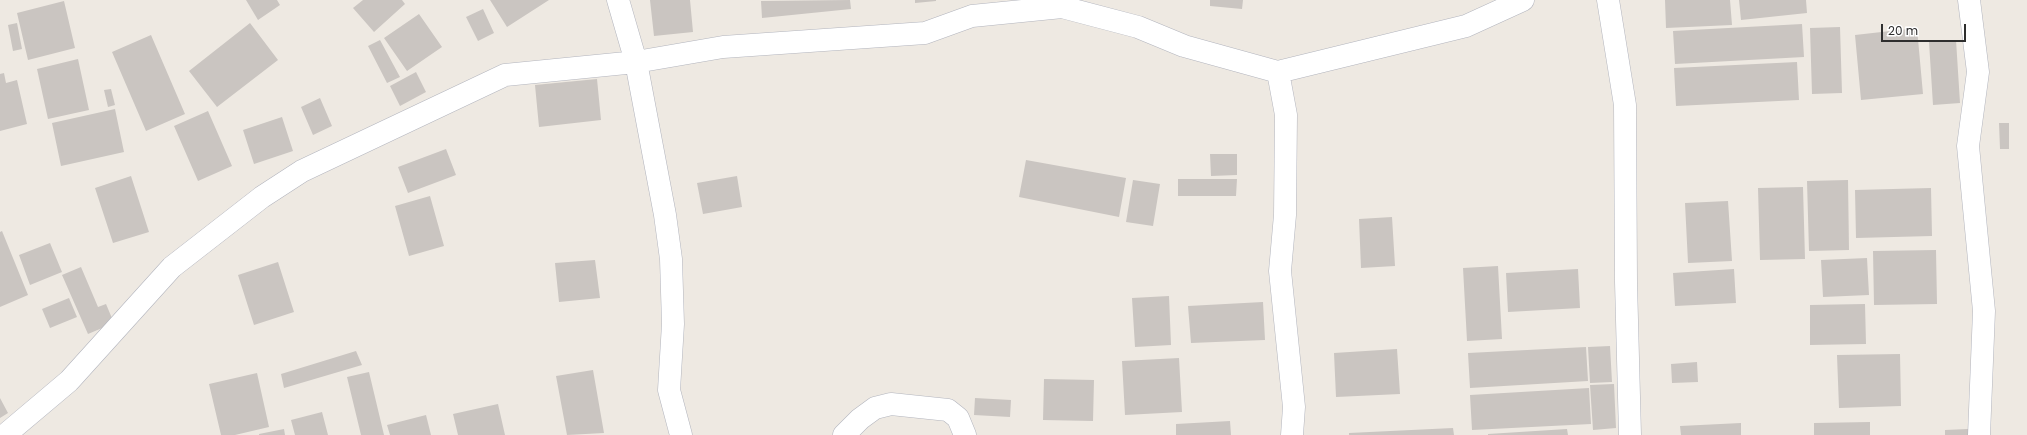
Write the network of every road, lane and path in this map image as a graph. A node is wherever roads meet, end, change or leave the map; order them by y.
1 (618, 0) edge
2 (1523, 0) edge
3 (1608, 0) edge
4 (1969, 0) edge
5 (636, 62) junction
6 (1278, 72) junction
7 (5, 435) edge
8 (681, 435) edge
9 (844, 435) edge
10 (965, 435) edge
11 (1292, 435) edge
12 (1630, 435) edge
13 (1979, 435) edge

1 - 5 street
2 - 6 street
3 - 12 street
4 - 13 street
5 - 6 street
5 - 7 street
5 - 8 street
6 - 11 street
9 - 10 street

